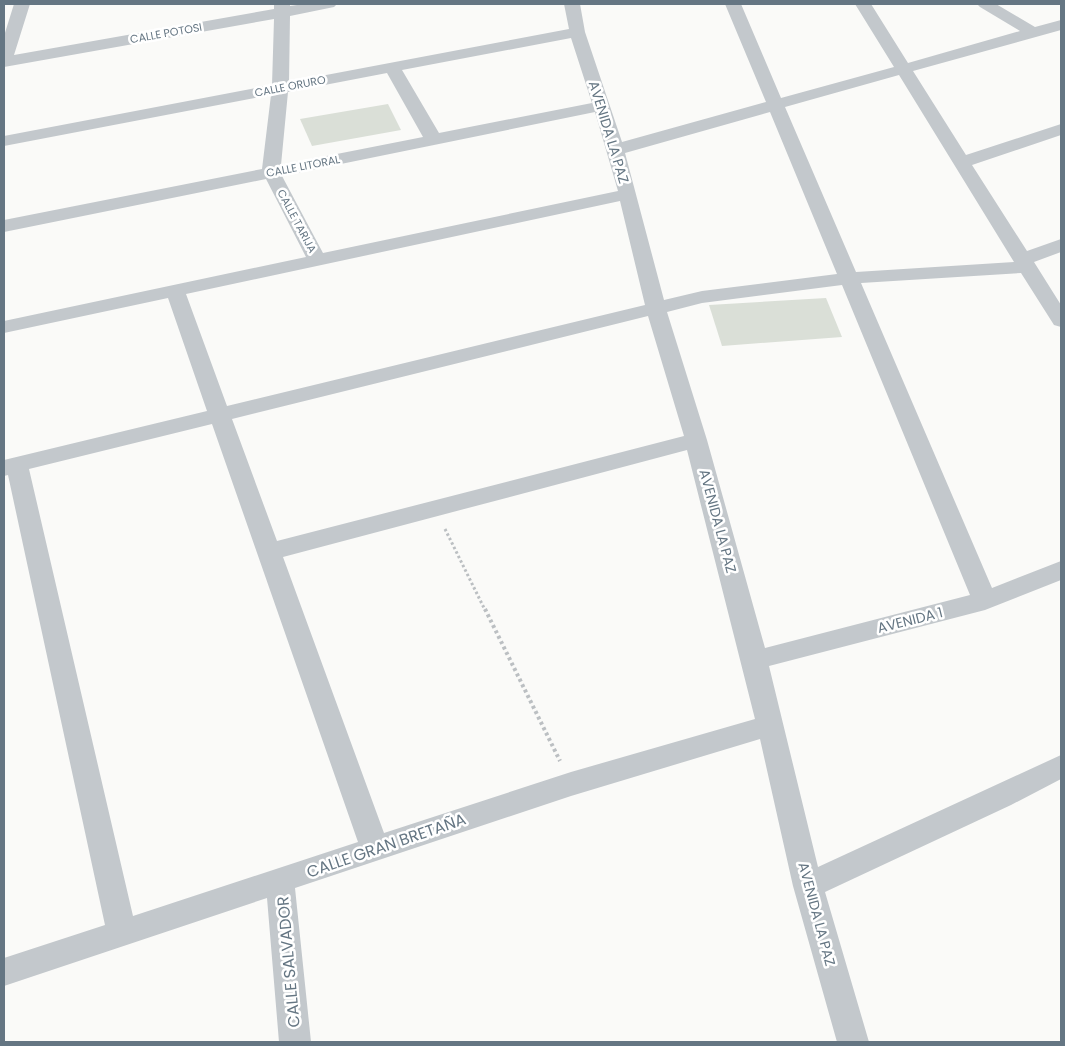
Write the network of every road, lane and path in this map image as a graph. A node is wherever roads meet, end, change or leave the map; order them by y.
1 (22, 4) edge
2 (329, 4) edge
3 (572, 4) edge
4 (733, 4) edge
5 (863, 4) edge
6 (985, 4) edge
7 (281, 8) edge
8 (1061, 25) edge
9 (577, 32) junction
10 (1034, 33) junction
11 (5, 54) edge
12 (392, 67) junction
13 (903, 69) junction
14 (280, 88) junction
15 (776, 105) junction
16 (602, 106) junction
17 (1061, 129) edge
18 (434, 140) junction
19 (4, 141) edge
20 (614, 150) junction
21 (963, 162) junction
22 (270, 172) junction
23 (628, 194) junction
24 (4, 226) edge
25 (1061, 245) edge
26 (318, 260) junction
27 (1026, 263) junction
28 (849, 278) junction
29 (174, 291) junction
30 (656, 308) junction
31 (1061, 321) edge
32 (4, 327) edge
33 (220, 416) junction
34 (696, 440) junction
35 (10, 467) edge
36 (436, 510) junction
37 (269, 552) junction
38 (1061, 570) edge
39 (985, 601) junction
40 (755, 660) junction
41 (771, 725) junction
42 (1061, 766) edge
43 (571, 784) junction
44 (375, 848) junction
45 (280, 882) junction
46 (808, 886) junction
47 (122, 934) junction
48 (4, 972) edge
49 (295, 1042) edge
50 (853, 1042) edge

1 - 11 street
2 - 7 street, CALLE POTOSI
3 - 9 street, AVENIDA LA PAZ
4 - 15 street
5 - 13 street
6 - 10 street
7 - 11 street, CALLE POTOSI
7 - 14 street, CALLE TARIJA
8 - 10 street
9 - 12 street, CALLE ORURO
9 - 16 street, AVENIDA LA PAZ
10 - 13 street
12 - 14 street, CALLE ORURO
12 - 18 street
13 - 15 street
13 - 21 street
14 - 19 street, CALLE ORURO
14 - 22 street, CALLE TARIJA
15 - 20 street
15 - 28 street
16 - 18 street, CALLE LITORAL
16 - 20 street, AVENIDA LA PAZ
17 - 21 street
18 - 22 street, CALLE LITORAL
20 - 23 street, AVENIDA LA PAZ
21 - 27 street
22 - 24 street, CALLE LITORAL
22 - 26 street, CALLE TARIJA
23 - 26 street
23 - 30 street, AVENIDA LA PAZ
25 - 27 street
26 - 29 street
27 - 28 street
27 - 31 street
28 - 30 street
28 - 39 street
29 - 32 street
29 - 33 street
30 - 33 street
30 - 34 street, AVENIDA LA PAZ
33 - 35 street
33 - 37 street
34 - 36 street
34 - 40 street, AVENIDA LA PAZ
35 - 47 street
36 - 37 street
36 - 43 path
37 - 44 street
38 - 39 street, AVENIDA 1
39 - 40 street, AVENIDA 1
40 - 41 street, AVENIDA LA PAZ
41 - 43 street, CALLE GRAN BRETAÑA
41 - 46 street, AVENIDA LA PAZ
42 - 46 street
43 - 44 street, CALLE GRAN BRETAÑA
44 - 45 street, CALLE GRAN BRETAÑA
45 - 47 street, CALLE GRAN BRETAÑA
45 - 49 street, CALLE SALVADOR
46 - 50 street, AVENIDA LA PAZ
47 - 48 street, CALLE GRAN BRETAÑA

